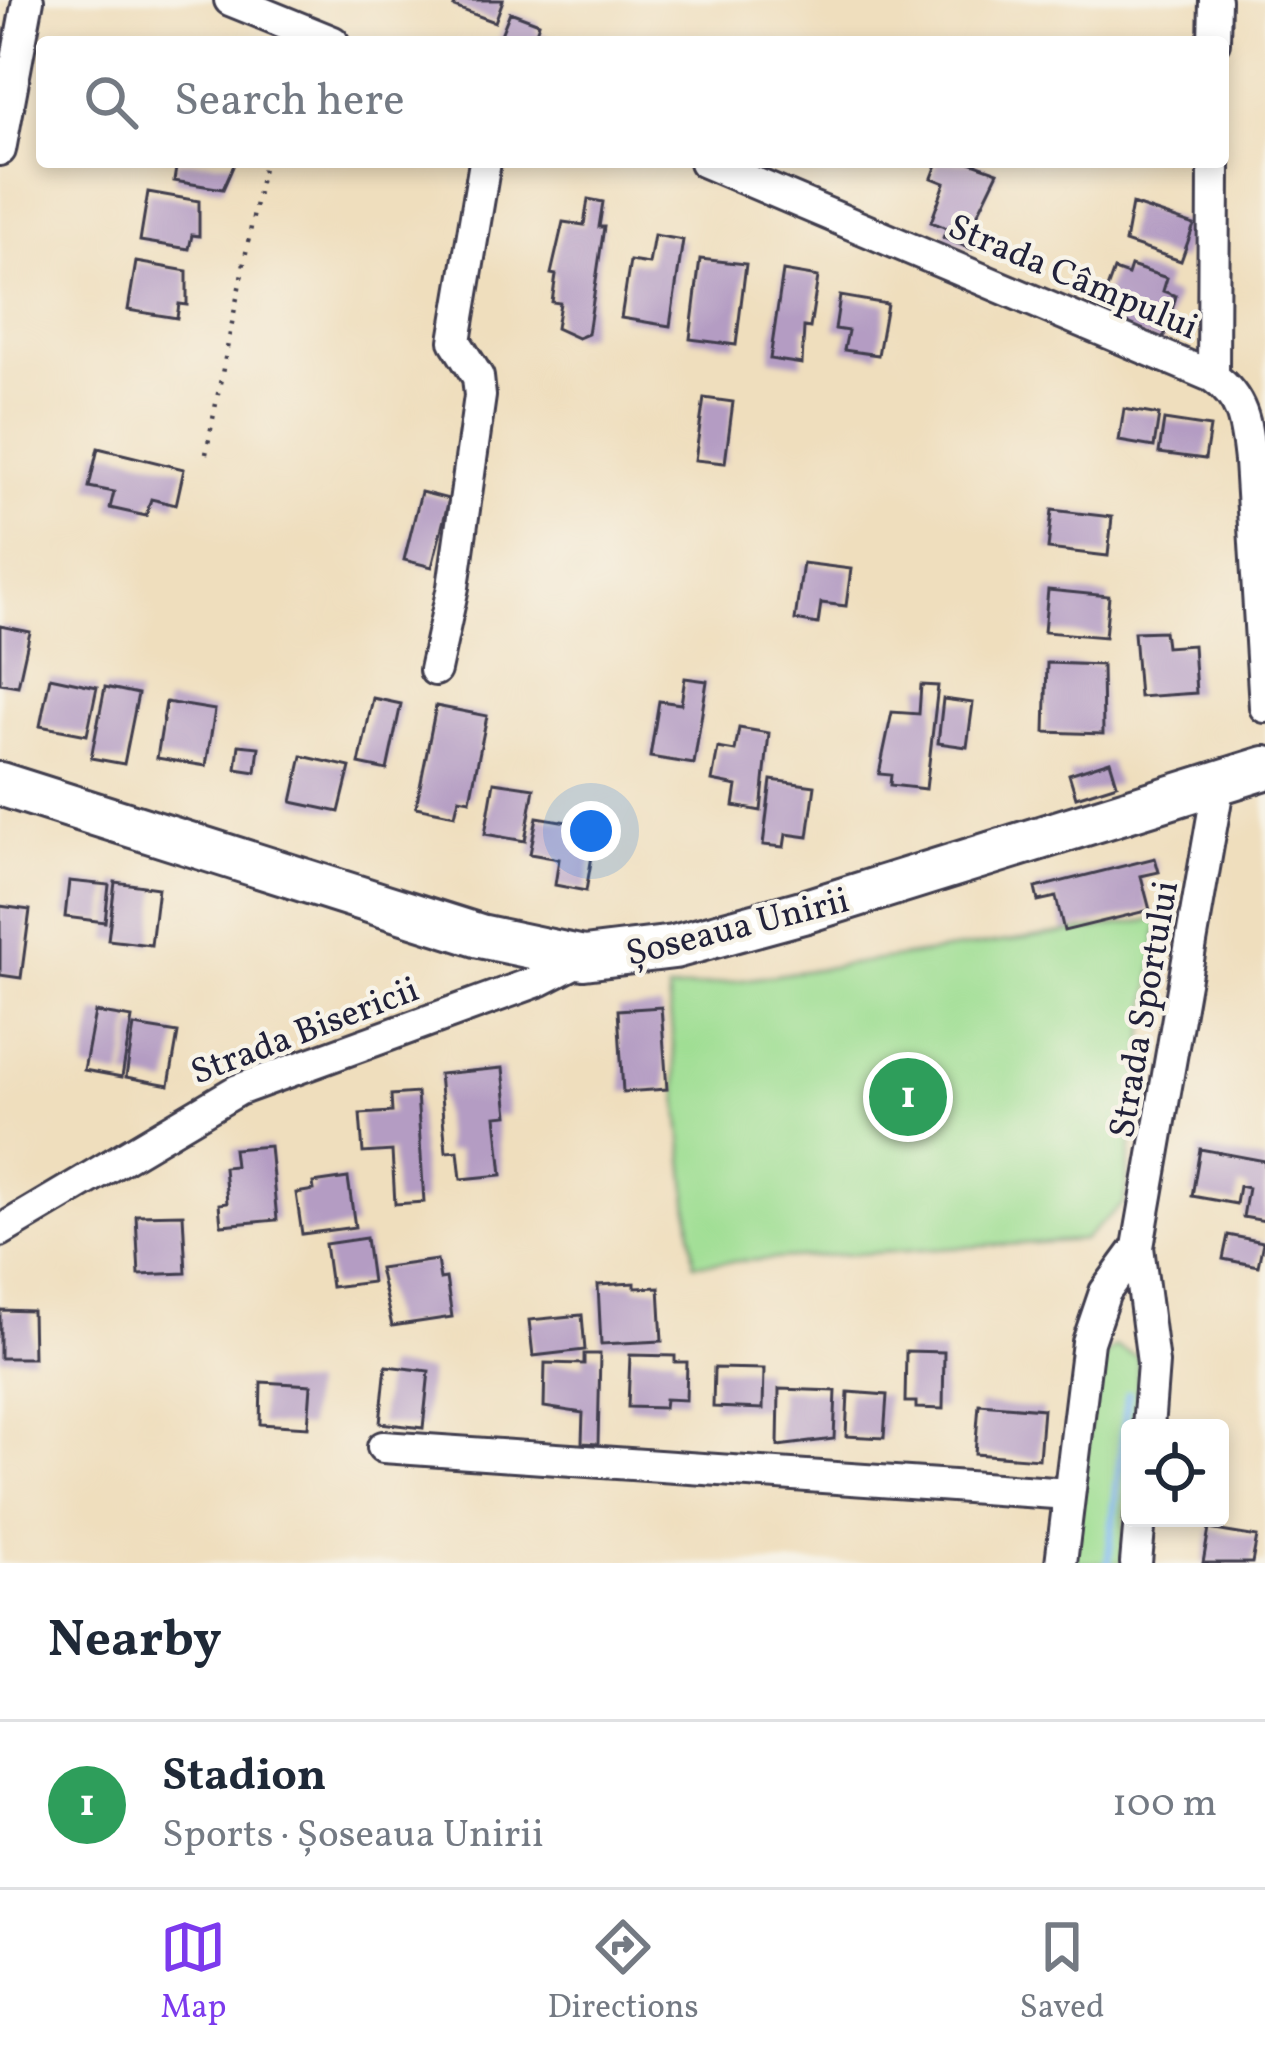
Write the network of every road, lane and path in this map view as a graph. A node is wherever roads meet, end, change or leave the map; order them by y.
1 (28, 0) edge
2 (230, 0) edge
3 (1214, 0) edge
4 (318, 36) edge
5 (1214, 36) edge
6 (0, 150) edge
7 (263, 168) edge
8 (484, 168) edge
9 (719, 168) edge
10 (1214, 168) edge
11 (1213, 377) junction
12 (206, 454) dead end
13 (435, 670) dead end
14 (1265, 706) edge
15 (1265, 768) edge
16 (1219, 782) junction
17 (0, 784) edge
18 (584, 958) junction
19 (0, 1231) edge
20 (1138, 1247) junction
21 (1149, 1419) edge
22 (382, 1447) dead end
23 (1069, 1494) junction
24 (1139, 1527) edge
25 (1060, 1563) edge
26 (1136, 1563) edge

1 - 6 street
2 - 4 street
3 - 5 street
7 - 12 path
8 - 13 street
9 - 11 street, Strada Câmpului
10 - 11 street
11 - 14 street
15 - 16 main road, Șoseaua Unirii
16 - 18 main road, Șoseaua Unirii
16 - 20 street, Strada Sportului
17 - 18 main road, Șoseaua Unirii
18 - 19 street, Strada Bisericii
20 - 21 street, Strada Sportului
20 - 23 street, Strada Sportului
22 - 23 street
23 - 25 street, Strada Sportului
24 - 26 street

